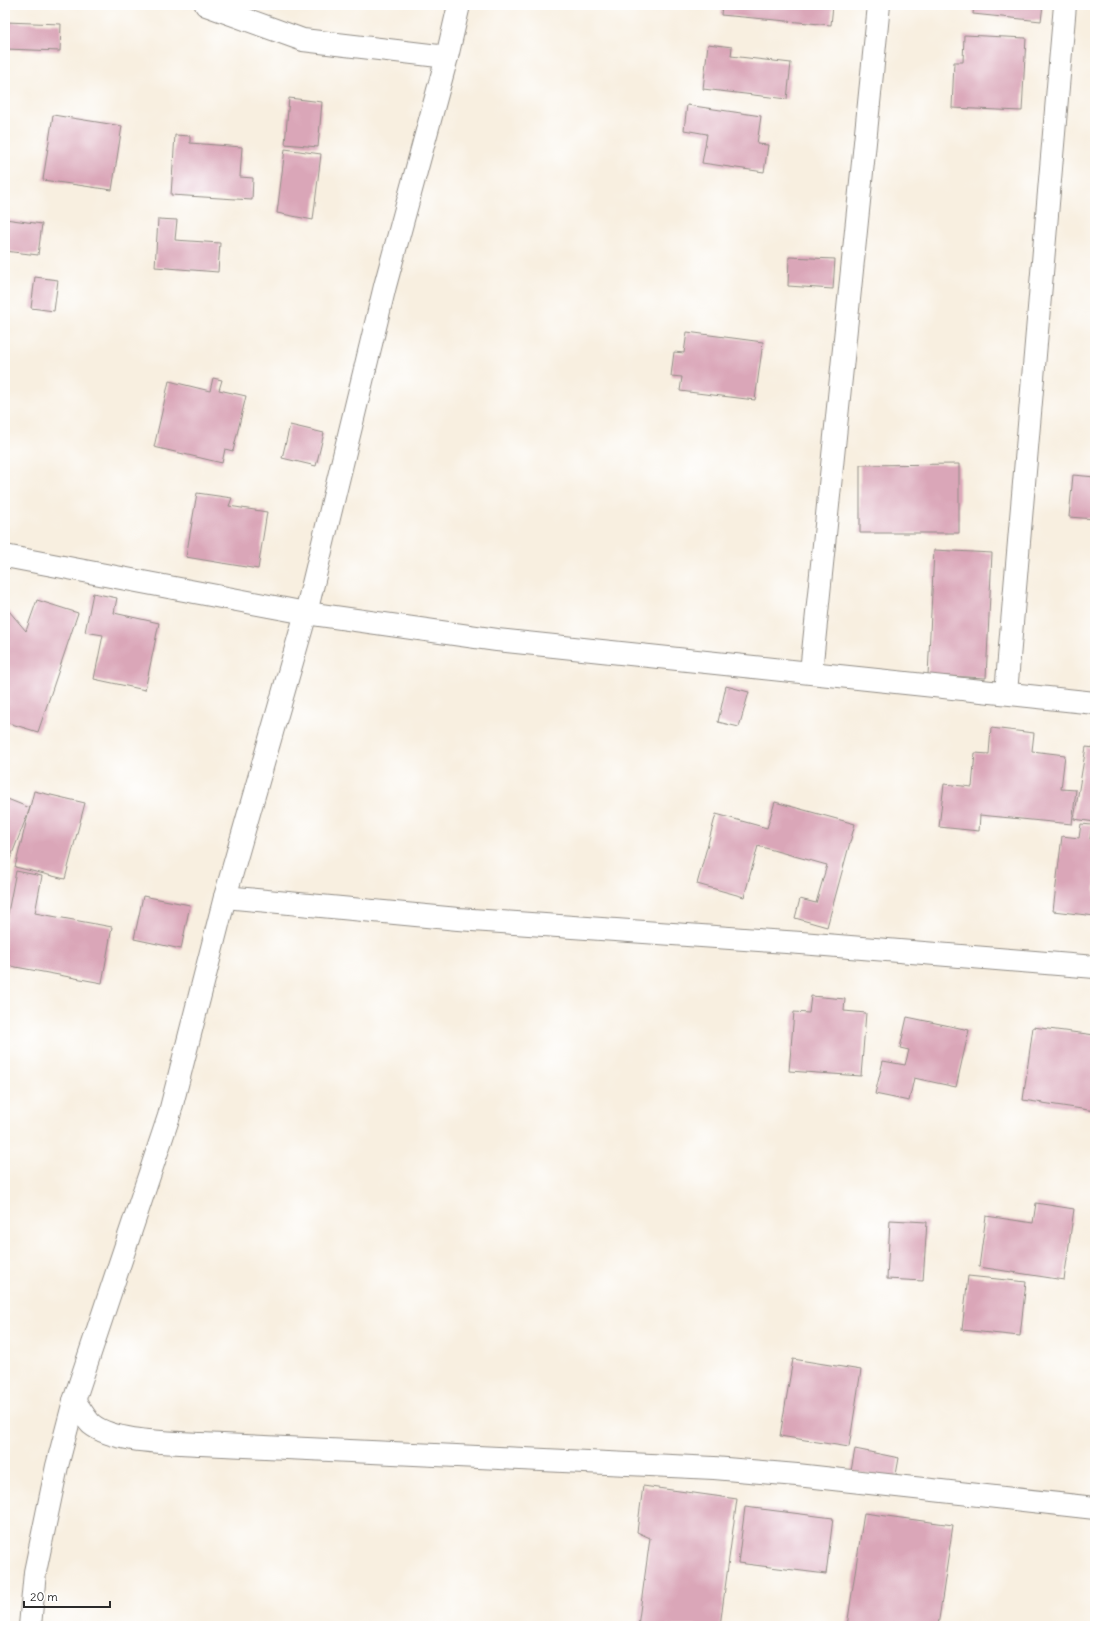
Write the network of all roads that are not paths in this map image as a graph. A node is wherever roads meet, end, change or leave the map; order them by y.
1 (206, 5) edge
2 (459, 5) edge
3 (880, 5) edge
4 (1065, 5) edge
5 (447, 57) junction
6 (5, 556) edge
7 (306, 612) junction
8 (811, 672) junction
9 (1006, 693) junction
10 (1095, 703) edge
11 (225, 897) junction
12 (1095, 967) edge
13 (74, 1401) junction
14 (1095, 1508) edge
15 (30, 1626) edge

1 - 5 street
2 - 5 street
3 - 8 street
4 - 9 street
5 - 7 street
6 - 7 street
7 - 8 street
7 - 11 street
8 - 9 street
9 - 10 street
11 - 12 street
11 - 13 street
13 - 14 street
13 - 15 street

